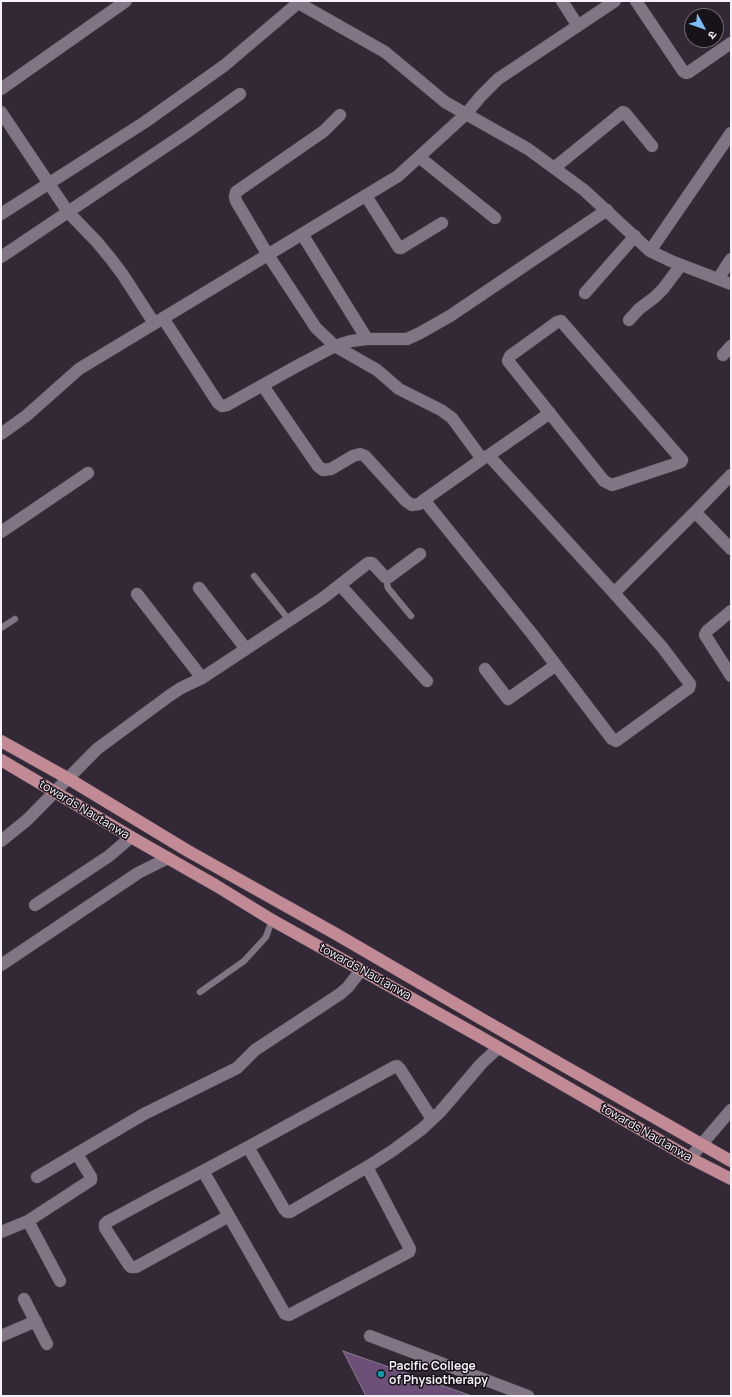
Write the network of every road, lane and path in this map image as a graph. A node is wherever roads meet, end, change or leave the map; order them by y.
1 (126, 1) edge
2 (562, 1) edge
3 (615, 1) edge
4 (636, 1) edge
5 (296, 2) edge
6 (578, 26) junction
7 (731, 43) edge
8 (1, 89) edge
9 (240, 94) dead end
10 (1, 112) edge
11 (466, 114) junction
12 (340, 115) dead end
13 (731, 132) edge
14 (652, 146) dead end
15 (419, 157) junction
16 (554, 168) junction
17 (50, 184) junction
18 (366, 196) junction
19 (607, 210) junction
20 (68, 212) junction
21 (1, 214) edge
22 (495, 218) dead end
23 (442, 223) dead end
24 (302, 234) junction
25 (635, 236) junction
26 (650, 251) junction
27 (268, 255) junction
28 (1, 257) edge
29 (731, 259) edge
30 (681, 265) junction
31 (718, 279) junction
32 (731, 284) edge
33 (585, 293) dead end
34 (159, 320) junction
35 (629, 320) dead end
36 (366, 339) junction
37 (335, 346) junction
38 (263, 386) junction
39 (550, 413) junction
40 (1, 434) edge
41 (485, 458) junction
42 (88, 473) dead end
43 (731, 474) edge
44 (424, 500) junction
45 (695, 512) junction
46 (1, 532) edge
47 (731, 549) edge
48 (420, 554) dead end
49 (254, 576) dead end
50 (387, 578) junction
51 (340, 584) junction
52 (199, 588) dead end
53 (614, 593) junction
54 (137, 594) dead end
55 (731, 611) edge
56 (411, 616) dead end
57 (15, 618) dead end
58 (289, 620) junction
59 (1, 628) edge
60 (246, 649) junction
61 (556, 665) junction
62 (485, 669) dead end
63 (731, 676) edge
64 (202, 678) junction
65 (427, 681) dead end
66 (1, 741) edge
67 (1, 760) edge
68 (68, 779) junction
69 (56, 792) junction
70 (131, 837) junction
71 (1, 841) edge
72 (168, 858) junction
73 (36, 905) dead end
74 (272, 920) junction
75 (1, 965) edge
76 (361, 970) junction
77 (200, 992) dead end
78 (498, 1048) junction
79 (731, 1110) edge
80 (432, 1119) junction
81 (701, 1144) junction
82 (248, 1147) junction
83 (77, 1154) junction
84 (690, 1158) junction
85 (731, 1161) edge
86 (367, 1167) junction
87 (203, 1170) junction
88 (37, 1177) dead end
89 (731, 1179) edge
90 (229, 1216) junction
91 (28, 1221) junction
92 (2, 1230) edge
93 (60, 1281) dead end
94 (24, 1299) dead end
95 (36, 1321) junction
96 (1, 1336) edge
97 (370, 1336) dead end
98 (47, 1344) dead end
99 (528, 1396) edge

1 - 8 street
2 - 6 street
3 - 6 street
4 - 7 street
5 - 11 street
5 - 17 street
6 - 11 street
9 - 20 street
10 - 17 street
11 - 15 street
11 - 16 street
12 - 27 street
13 - 26 street
14 - 16 street
15 - 18 street
15 - 22 street
16 - 19 street
17 - 20 street
17 - 21 street
18 - 23 street
18 - 24 street
19 - 25 street
19 - 36 street
20 - 28 street
20 - 34 street
24 - 27 street
24 - 36 street
25 - 26 street
25 - 33 street
26 - 30 street
27 - 34 street
27 - 37 street
29 - 31 street
30 - 31 street
30 - 35 street
31 - 32 street
34 - 38 street
34 - 40 street
36 - 37 street
37 - 38 street
37 - 41 street
38 - 44 street
39 - 39 street
39 - 41 street
41 - 44 street
41 - 53 street
42 - 46 street
43 - 45 street
44 - 61 street
45 - 47 street
45 - 53 street
48 - 50 street
49 - 58 lane
50 - 51 street
50 - 56 lane
51 - 58 street
51 - 65 street
52 - 60 street
53 - 61 street
54 - 64 street
55 - 63 street
57 - 59 lane
58 - 60 street
60 - 64 street
61 - 62 street
64 - 68 street
66 - 68 main road
67 - 69 main road, towards Nautanwa
68 - 69 street
68 - 81 main road
69 - 70 main road, towards Nautanwa
69 - 71 street
70 - 72 main road, towards Nautanwa
70 - 73 street
72 - 74 main road, towards Nautanwa
72 - 75 street
74 - 76 main road, towards Nautanwa
74 - 77 lane
76 - 78 main road, towards Nautanwa
76 - 83 street
78 - 80 street
78 - 84 main road, towards Nautanwa
79 - 81 street
80 - 82 street
80 - 86 street
81 - 84 street
81 - 85 main road
82 - 86 street
82 - 87 street
83 - 88 street
83 - 91 street
84 - 89 main road, towards Nautanwa
86 - 90 street
87 - 90 street
87 - 90 street
91 - 92 street
91 - 93 street
94 - 95 street
95 - 96 street
95 - 98 street
97 - 99 street

